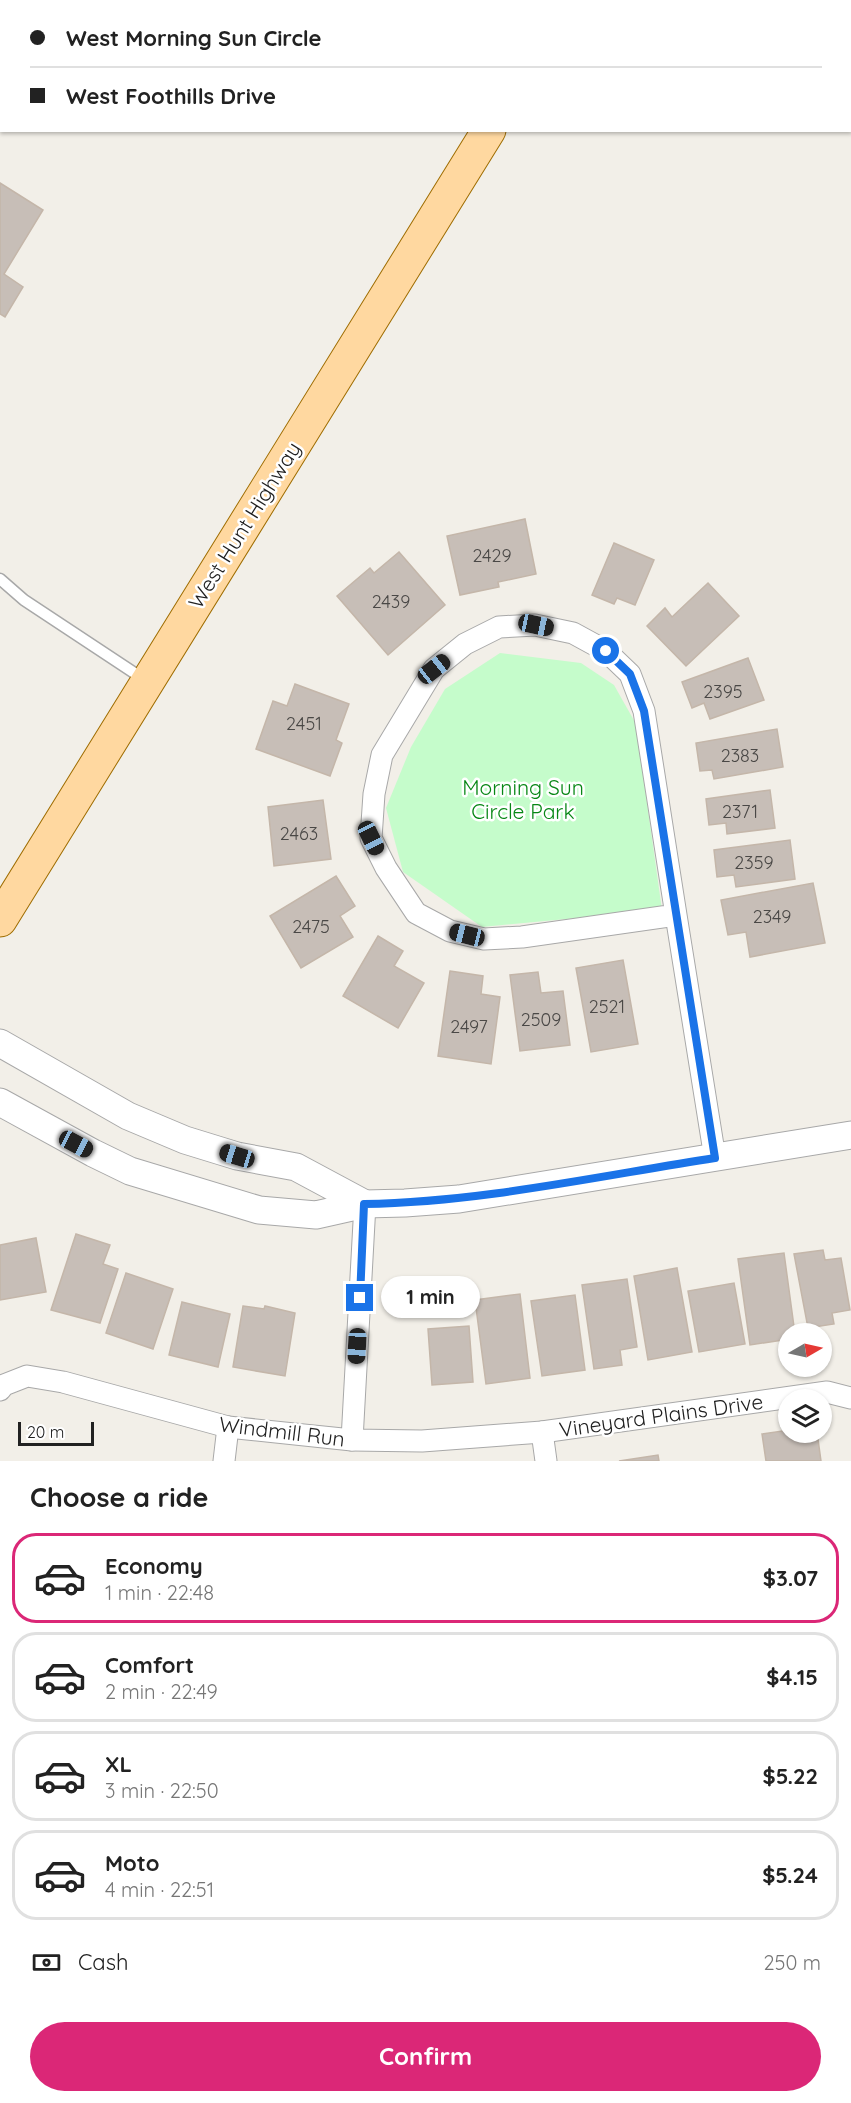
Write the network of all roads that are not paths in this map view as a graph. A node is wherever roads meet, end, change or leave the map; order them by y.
1 (488, 132) edge
2 (0, 579) edge
3 (147, 681) junction
4 (676, 915) junction
5 (0, 920) edge
6 (0, 1043) edge
7 (0, 1102) edge
8 (851, 1136) edge
9 (715, 1158) junction
10 (364, 1204) junction
11 (0, 1390) edge
12 (851, 1398) edge
13 (228, 1427) junction
14 (542, 1432) junction
15 (352, 1440) junction
16 (224, 1461) edge
17 (546, 1461) edge

1 - 3 main road, West Hunt Highway
2 - 3 lane
3 - 5 main road, West Hunt Highway
4 - 4 street
4 - 9 street
6 - 10 street
7 - 10 street
8 - 9 street
9 - 10 street
10 - 15 street
11 - 13 street, Windmill Run
12 - 14 street, Vineyard Plains Drive
13 - 15 street, Windmill Run
13 - 16 street
14 - 15 street, Windmill Run
14 - 17 street

